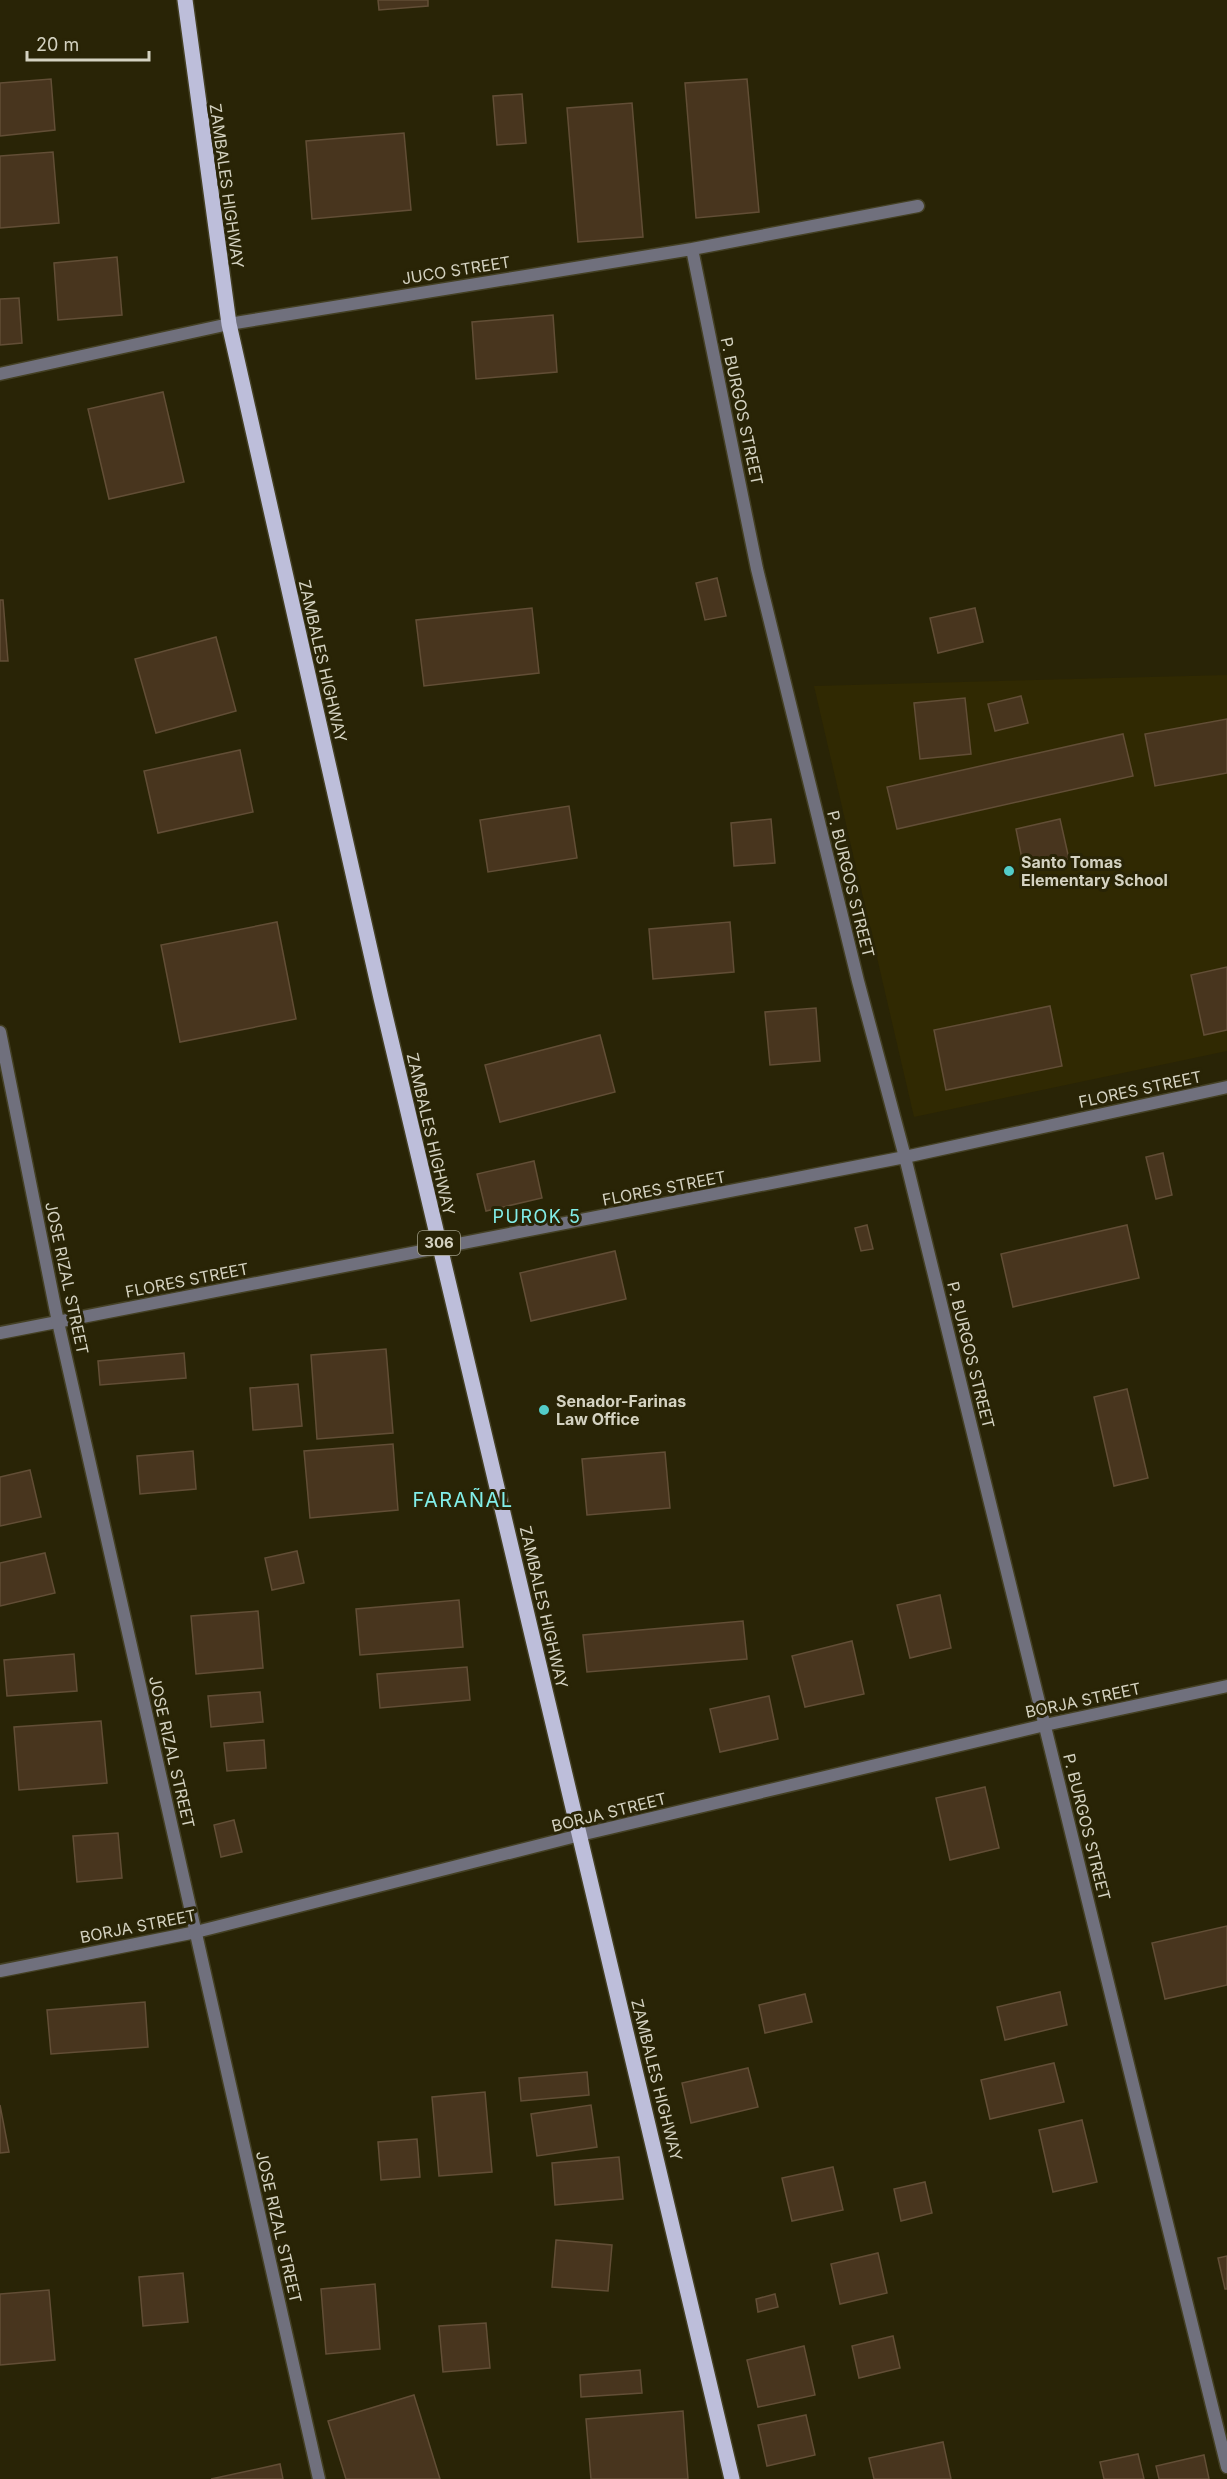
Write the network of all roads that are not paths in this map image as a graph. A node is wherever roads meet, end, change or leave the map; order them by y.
1 (185, 0) edge
2 (918, 206) dead end
3 (692, 249) junction
4 (229, 324) junction
5 (0, 374) edge
6 (0, 1032) edge
7 (1227, 1087) edge
8 (905, 1157) junction
9 (440, 1249) junction
10 (58, 1322) junction
11 (0, 1333) edge
12 (1227, 1686) edge
13 (1045, 1725) junction
14 (580, 1835) junction
15 (196, 1932) junction
16 (0, 1971) edge
17 (1227, 2467) edge
18 (319, 2479) edge
19 (732, 2479) edge

1 - 4 main road, ZAMBALES HIGHWAY / 306
2 - 3 street, JUCO STREET
3 - 4 street, JUCO STREET
3 - 8 street, P. BURGOS STREET
4 - 5 street, JUCO STREET
4 - 9 main road, ZAMBALES HIGHWAY / 306
6 - 10 street, JOSE RIZAL STREET
7 - 8 street, FLORES STREET
8 - 9 street, FLORES STREET
8 - 13 street, P. BURGOS STREET
9 - 10 street, FLORES STREET
9 - 14 main road, ZAMBALES HIGHWAY / 306
10 - 11 street, FLORES STREET
10 - 15 street, JOSE RIZAL STREET
12 - 13 street, BORJA STREET
13 - 14 street, BORJA STREET
13 - 17 street, P. BURGOS STREET
14 - 15 street, BORJA STREET
14 - 19 main road, ZAMBALES HIGHWAY / 306
15 - 16 street, BORJA STREET
15 - 18 street, JOSE RIZAL STREET

